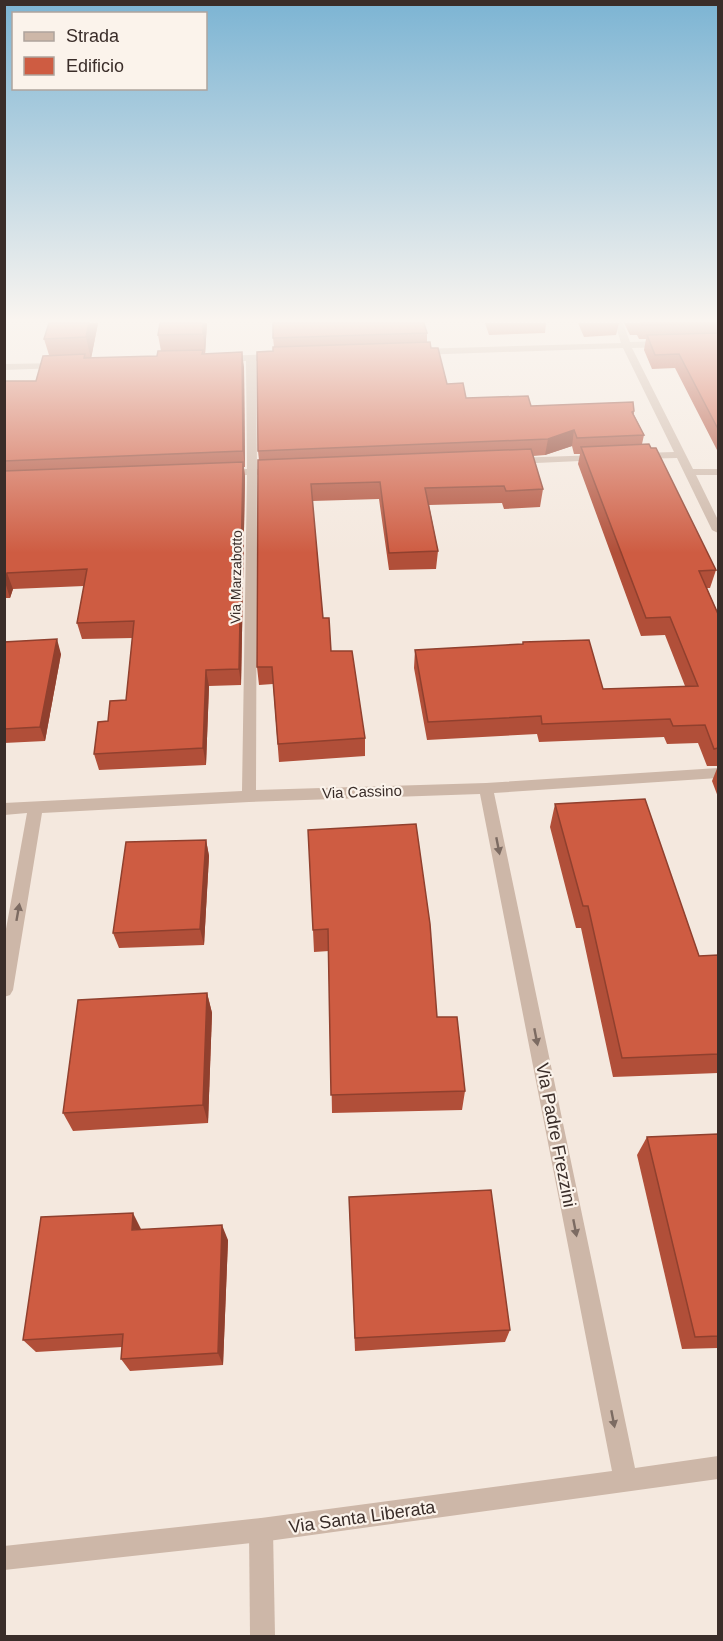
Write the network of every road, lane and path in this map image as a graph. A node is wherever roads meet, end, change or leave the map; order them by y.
1 (251, 400) edge
2 (653, 400) edge
3 (681, 455) junction
4 (633, 456) edge
5 (609, 458) edge
6 (502, 462) edge
7 (288, 470) edge
8 (252, 472) junction
9 (691, 472) junction
10 (718, 472) edge
11 (217, 473) edge
12 (718, 530) edge
13 (718, 773) edge
14 (486, 788) junction
15 (249, 796) junction
16 (36, 807) junction
17 (4, 809) edge
18 (4, 990) edge
19 (718, 1468) edge
20 (626, 1482) junction
21 (261, 1530) junction
22 (4, 1558) edge
23 (263, 1636) edge

1 - 8 street, Via Marzabotto
2 - 3 street
3 - 4 street
3 - 9 street
5 - 6 street
7 - 8 street
8 - 11 street
8 - 15 street, Via Marzabotto
9 - 10 street
9 - 12 street
13 - 14 street, Via Cassino
14 - 15 street, Via Cassino
14 -> 20 street, Via Padre Frezzini
15 - 16 street, Via Cassino
16 - 17 street, Via Cassino
18 -> 16 street
19 - 20 street, Via Santa Liberata
20 - 21 street, Via Santa Liberata
21 - 22 street, Via Santa Liberata
21 - 23 street

